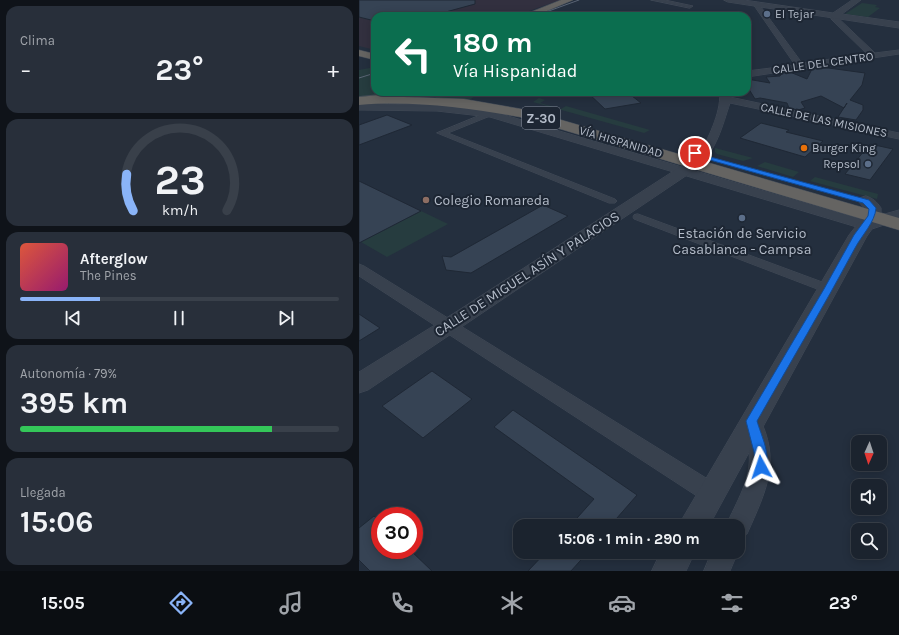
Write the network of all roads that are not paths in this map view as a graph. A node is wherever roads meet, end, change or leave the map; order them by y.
1 (569, 0) edge
2 (654, 0) edge
3 (728, 0) edge
4 (857, 0) edge
5 (579, 2) dead end
6 (755, 4) junction
7 (690, 5) edge
8 (537, 12) edge
9 (553, 12) edge
10 (834, 16) junction
11 (899, 25) edge
12 (899, 52) edge
13 (359, 53) edge
14 (371, 56) edge
15 (873, 56) junction
16 (800, 66) junction
17 (751, 73) edge
18 (400, 96) edge
19 (496, 96) edge
20 (725, 96) edge
21 (729, 96) edge
22 (383, 100) junction
23 (360, 105) edge
24 (491, 114) junction
25 (899, 136) edge
26 (693, 164) junction
27 (612, 201) dead end
28 (884, 216) edge
29 (638, 217) dead end
30 (359, 269) edge
31 (829, 289) junction
32 (448, 327) junction
33 (359, 384) edge
34 (751, 421) junction
35 (711, 493) junction
36 (697, 519) edge
37 (741, 519) edge
38 (675, 559) edge
39 (668, 571) edge

1 - 8 highway
2 - 7 street
3 - 6 street
4 - 10 street
5 - 9 highway
6 - 10 street
6 - 16 street
10 - 11 street
10 - 15 street
12 - 15 street, CALLE DEL CENTRO
13 - 14 highway
15 - 16 street, CALLE DEL CENTRO
16 - 17 street, CALLE DEL CENTRO
18 - 22 highway
19 - 26 highway, VÍA HISPANIDAD / Z-30
20 - 26 street
21 - 25 street, CALLE DE LAS MISIONES
22 - 23 highway
22 - 26 highway, VÍA HISPANIDAD / Z-30
23 - 24 street, VÍA HISPANIDAD
24 - 26 street, VÍA HISPANIDAD
24 - 27 street
26 - 28 highway, VÍA HISPANIDAD / Z-30
26 - 32 street, CALLE DE MIGUEL ASÍN Y PALACIOS
28 - 31 street
29 - 31 street
30 - 32 street
31 - 34 street
32 - 33 street, CALLE DE MIGUEL ASÍN Y PALACIOS
32 - 35 street
34 - 35 street
34 - 37 street
35 - 36 street
38 - 39 street

